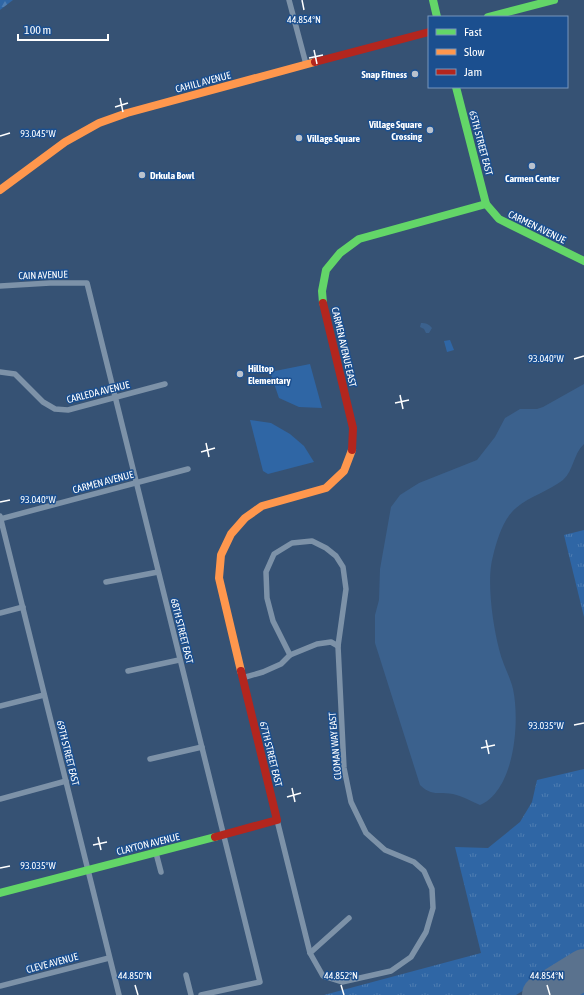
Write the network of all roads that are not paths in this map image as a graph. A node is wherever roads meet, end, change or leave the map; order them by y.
1 (289, 0) edge
2 (433, 0) edge
3 (554, 0) edge
4 (438, 16) edge
5 (492, 16) edge
6 (428, 32) edge
7 (306, 64) junction
8 (456, 88) edge
9 (0, 190) edge
10 (486, 204) junction
11 (584, 261) edge
12 (87, 283) joint
13 (0, 286) edge
14 (0, 372) edge
15 (165, 384) dead end
16 (115, 398) junction
17 (188, 469) dead end
18 (136, 483) junction
19 (0, 518) edge
20 (231, 534) joint
21 (158, 572) junction
22 (106, 582) dead end
23 (23, 607) junction
24 (0, 613) edge
25 (338, 646) junction
26 (290, 655) junction
27 (179, 660) junction
28 (128, 671) dead end
29 (242, 678) junction
30 (44, 694) junction
31 (0, 706) edge
32 (202, 747) junction
33 (150, 759) dead end
34 (66, 781) junction
35 (0, 799) edge
36 (277, 820) junction
37 (224, 834) junction
38 (156, 853) junction
39 (88, 870) junction
40 (161, 872) dead end
41 (0, 893) edge
42 (349, 918) dead end
43 (310, 953) junction
44 (109, 958) junction
45 (186, 975) dead end
46 (323, 976) joint
47 (0, 986) edge
48 (119, 995) edge
49 (192, 995) edge
50 (201, 995) edge

1 - 7 street
2 - 4 street
3 - 5 street
6 - 7 street, CAHILL AVENUE
7 - 9 street, CAHILL AVENUE
8 - 10 street, 65TH STREET EAST
10 - 11 street, CARMEN AVENUE
10 - 20 street, CARMEN AVENUE EAST
12 - 13 street, CAIN AVENUE
12 - 16 street, 68TH STREET EAST
14 - 16 street, CARLEDA AVENUE
15 - 16 street, CARLEDA AVENUE
16 - 18 street, 68TH STREET EAST
17 - 18 street, CARMEN AVENUE
18 - 19 street, CARMEN AVENUE
18 - 21 street, 68TH STREET EAST
19 - 23 street, 69TH STREET EAST
20 - 29 street, 67TH STREET EAST
21 - 22 street
21 - 27 street, 68TH STREET EAST
23 - 24 street
23 - 30 street, 69TH STREET EAST
25 - 26 street
25 - 26 street, CLOMAN WAY EAST
25 - 46 street, CLOMAN WAY EAST
26 - 29 street
27 - 28 street
27 - 32 street, 68TH STREET EAST
29 - 36 street, 67TH STREET EAST
30 - 31 street
30 - 34 street, 69TH STREET EAST
32 - 33 street
32 - 37 street, 68TH STREET EAST
34 - 35 street
34 - 39 street, 69TH STREET EAST
36 - 37 street, CLAYTON AVENUE
36 - 43 street, 67TH STREET EAST
37 - 38 street, CLAYTON AVENUE
37 - 50 street, 68TH STREET EAST
38 - 39 street, CLAYTON AVENUE
38 - 40 street
39 - 41 street, CLAYTON AVENUE
39 - 44 street, 69TH STREET EAST
42 - 43 street
43 - 46 street, 67TH STREET EAST
44 - 47 street, CLEVE AVENUE
44 - 48 street, 69TH STREET EAST
45 - 49 street

